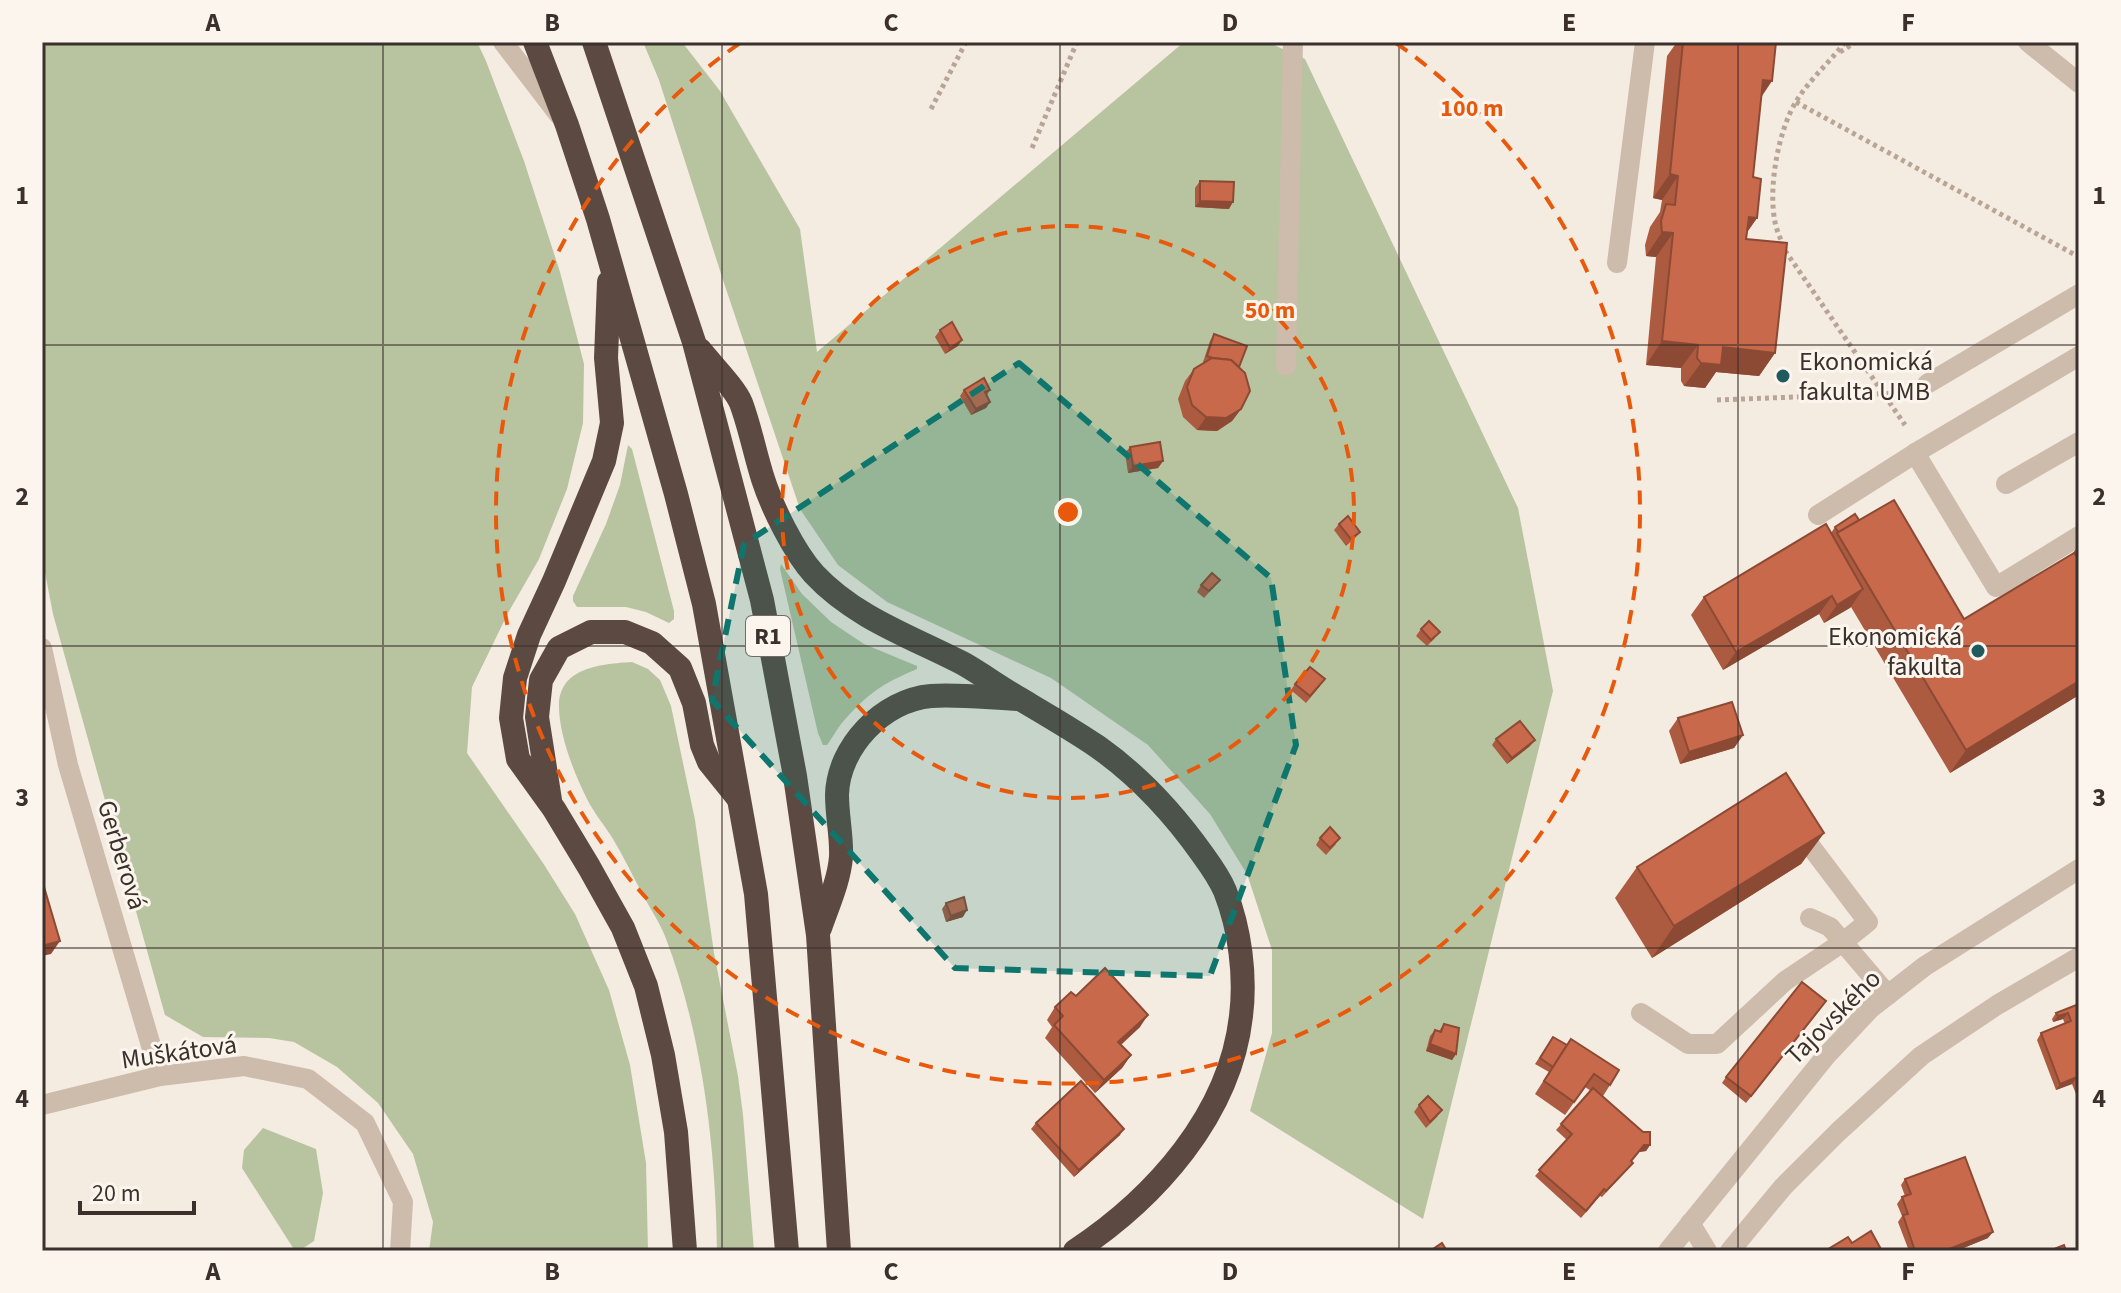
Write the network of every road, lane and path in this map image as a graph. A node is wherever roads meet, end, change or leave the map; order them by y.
1 (503, 42) edge
2 (535, 42) edge
3 (594, 42) edge
4 (966, 42) edge
5 (1077, 42) edge
6 (1293, 42) edge
7 (1645, 42) edge
8 (1845, 42) edge
9 (1856, 42) edge
10 (2028, 42) edge
11 (1837, 54) junction
12 (2079, 83) edge
13 (1796, 102) junction
14 (931, 109) dead end
15 (567, 125) junction
16 (1032, 148) dead end
17 (2079, 257) edge
18 (610, 259) junction
19 (1617, 263) dead end
20 (2079, 294) edge
21 (694, 342) junction
22 (2079, 356) edge
23 (1286, 366) dead end
24 (1927, 384) joint
25 (1883, 393) junction
26 (1717, 400) edge
27 (2079, 442) edge
28 (1918, 451) junction
29 (2006, 484) dead end
30 (1818, 515) dead end
31 (2079, 536) edge
32 (42, 648) edge
33 (1020, 699) junction
34 (740, 801) junction
35 (554, 809) junction
36 (1787, 815) edge
37 (2079, 869) edge
38 (1810, 918) dead end
39 (818, 935) junction
40 (1843, 942) junction
41 (2079, 957) edge
42 (1888, 995) junction
43 (1641, 1013) dead end
44 (160, 1076) junction
45 (42, 1105) edge
46 (1690, 1223) junction
47 (400, 1251) edge
48 (685, 1251) edge
49 (787, 1251) edge
50 (839, 1251) edge
51 (1075, 1251) edge
52 (1668, 1251) edge
53 (1707, 1251) edge
54 (1730, 1251) edge

1 - 15 street
2 - 15 highway, R1
3 - 21 highway, R1
4 - 14 path
5 - 16 path
6 - 23 street
7 - 19 street
8 - 11 path
9 - 11 path
10 - 12 street
11 - 13 path
13 - 17 path
13 - 25 path
15 - 18 highway, R1
18 - 34 highway, R1
18 - 35 highway
20 - 24 street
21 - 33 highway
21 - 39 highway, R1
22 - 28 street
24 - 25 path
25 - 26 path
25 - 28 path
27 - 29 street
28 - 30 street
28 - 31 street
32 - 44 street, Gerberová
33 - 39 highway
33 - 51 highway
34 - 35 highway
34 - 49 highway, R1
35 - 48 highway
36 - 40 street
37 - 42 street, Tajovského
38 - 40 street
39 - 50 highway, R1
40 - 42 street
40 - 43 street
41 - 54 street
42 - 46 street, Tajovského
44 - 45 street, Muškátová
44 - 47 street, Muškátová
46 - 52 street, Tajovského
46 - 53 street

